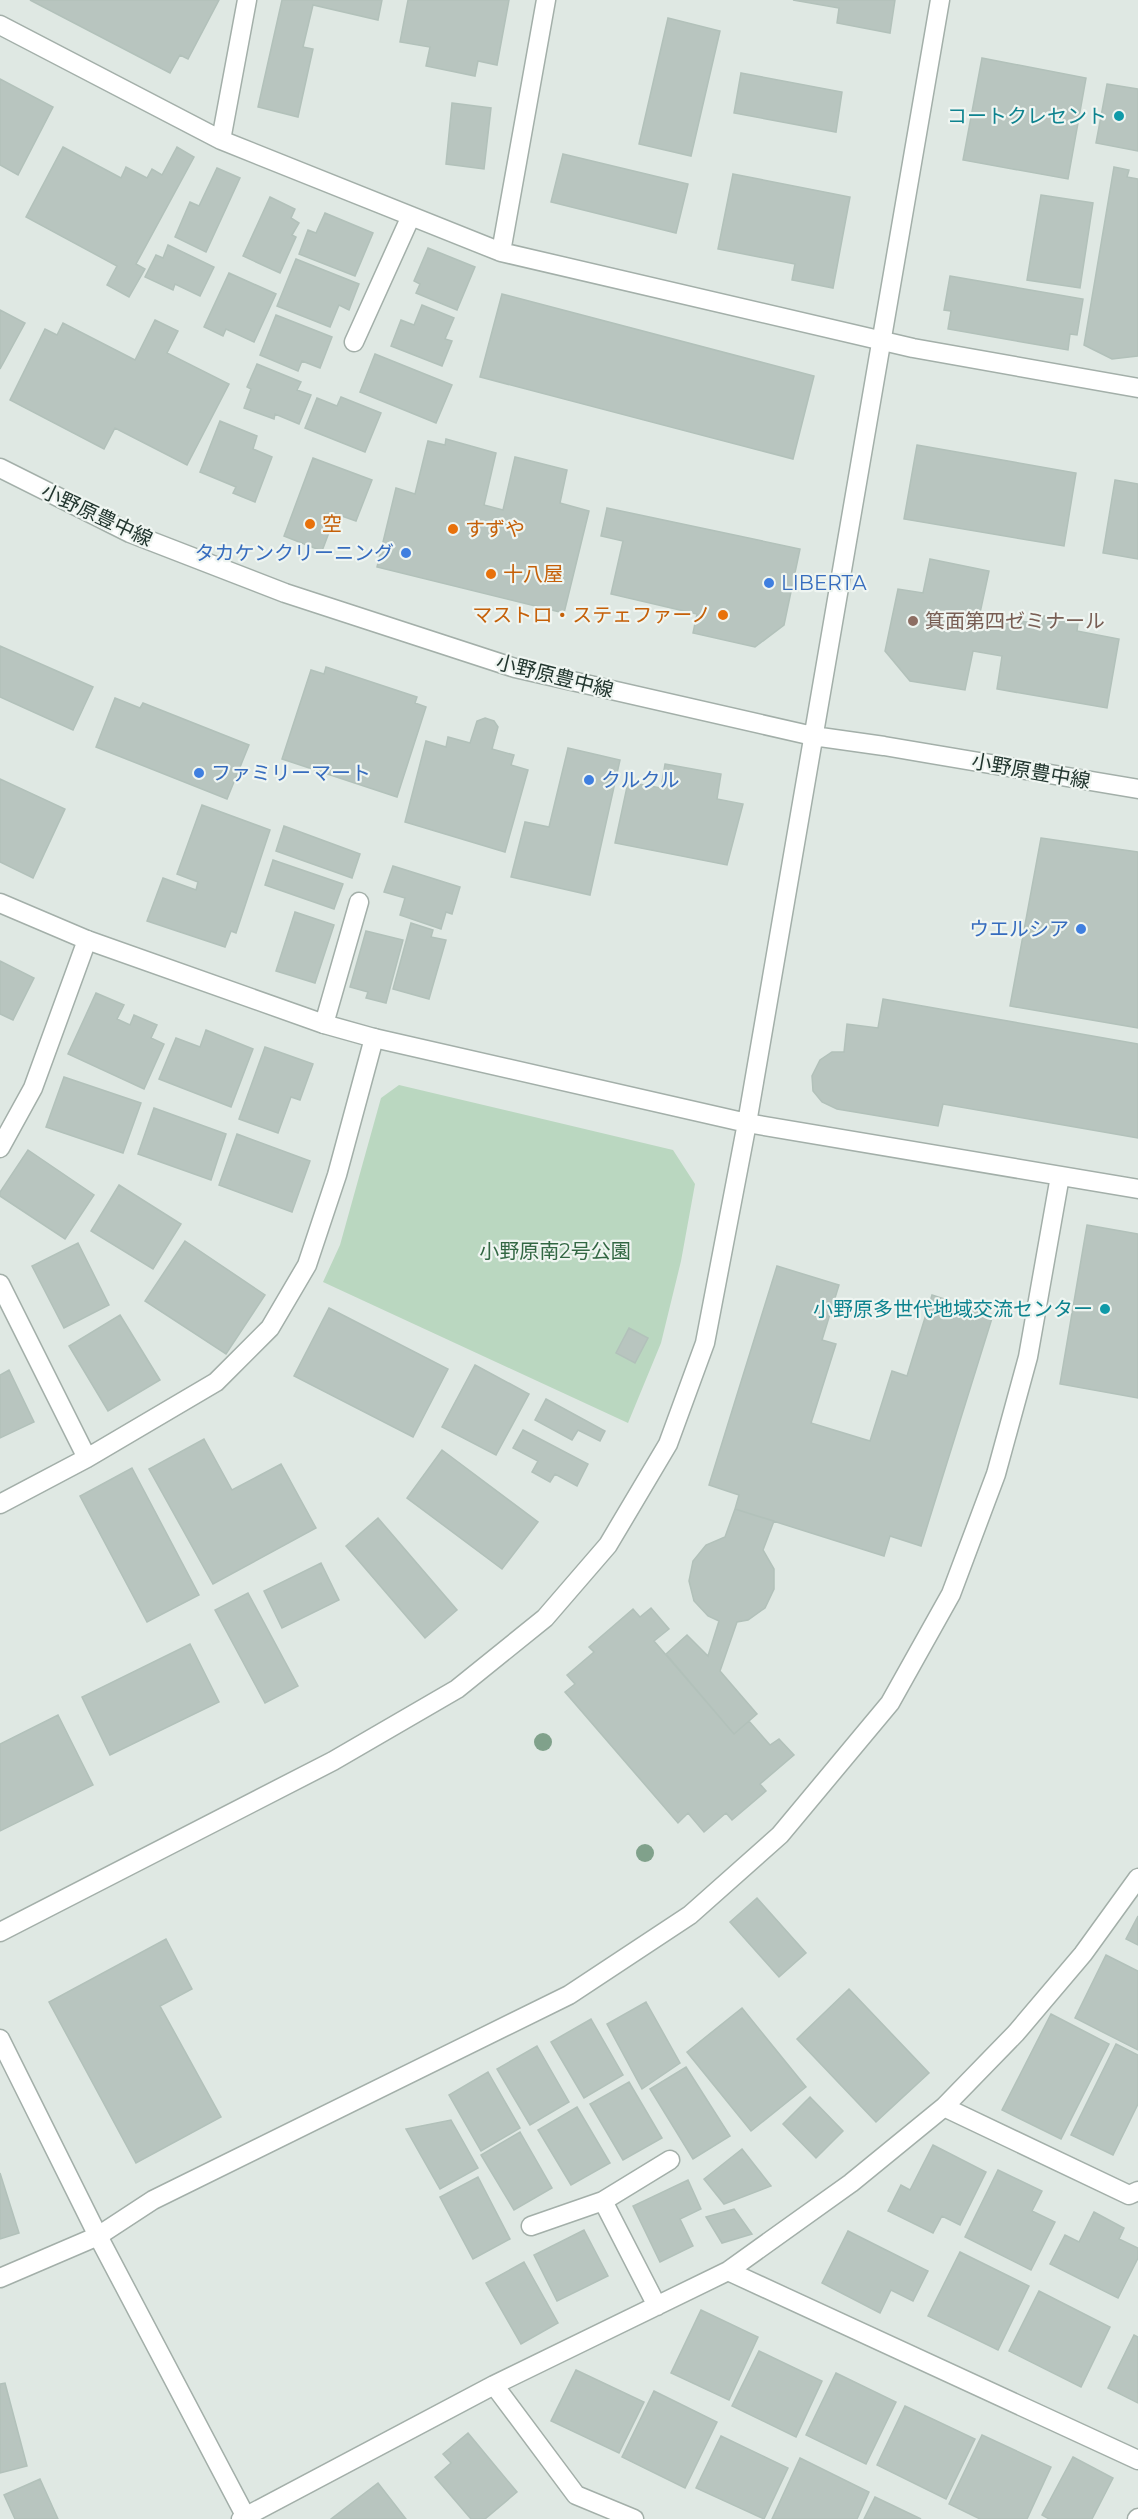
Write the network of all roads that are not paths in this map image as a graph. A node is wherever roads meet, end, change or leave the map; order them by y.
1 (247, 0) edge
2 (546, 0) edge
3 (940, 0) edge
4 (0, 25) edge
5 (221, 140) junction
6 (411, 216) junction
7 (501, 252) junction
8 (880, 340) junction
9 (354, 342) dead end
10 (1138, 388) edge
11 (0, 468) edge
12 (813, 736) junction
13 (1138, 789) edge
14 (359, 902) dead end
15 (0, 903) edge
16 (87, 940) junction
17 (324, 1024) junction
18 (374, 1038) junction
19 (747, 1123) junction
20 (0, 1148) edge
21 (1060, 1176) junction
22 (1138, 1189) edge
23 (0, 1284) edge
24 (87, 1458) junction
25 (0, 1504) edge
26 (1138, 1878) edge
27 (0, 1932) edge
28 (0, 2039) edge
29 (944, 2107) junction
30 (670, 2160) dead end
31 (1138, 2192) edge
32 (603, 2201) junction
33 (531, 2226) dead end
34 (98, 2236) junction
35 (728, 2271) junction
36 (0, 2278) edge
37 (657, 2306) junction
38 (494, 2385) junction
39 (1138, 2460) edge
40 (244, 2518) edge
41 (634, 2519) edge

1 - 5 street
2 - 7 street
3 - 8 street
4 - 5 street
5 - 6 street
6 - 7 street
6 - 9 street
7 - 8 street
8 - 10 street
8 - 12 street
11 - 12 street, 小野原豊中線
12 - 13 street, 小野原豊中線
12 - 19 street
14 - 17 street
15 - 16 street
16 - 17 street
16 - 20 street
17 - 18 street
18 - 19 street
18 - 24 street
19 - 21 street
19 - 27 street
21 - 22 street
21 - 34 street
23 - 24 street
24 - 25 street
26 - 29 street
28 - 34 street
29 - 31 street
29 - 35 street
30 - 32 street
32 - 33 street
32 - 37 street
34 - 36 street
34 - 40 street
35 - 37 street
35 - 39 street
37 - 38 street
38 - 40 street
38 - 41 street

